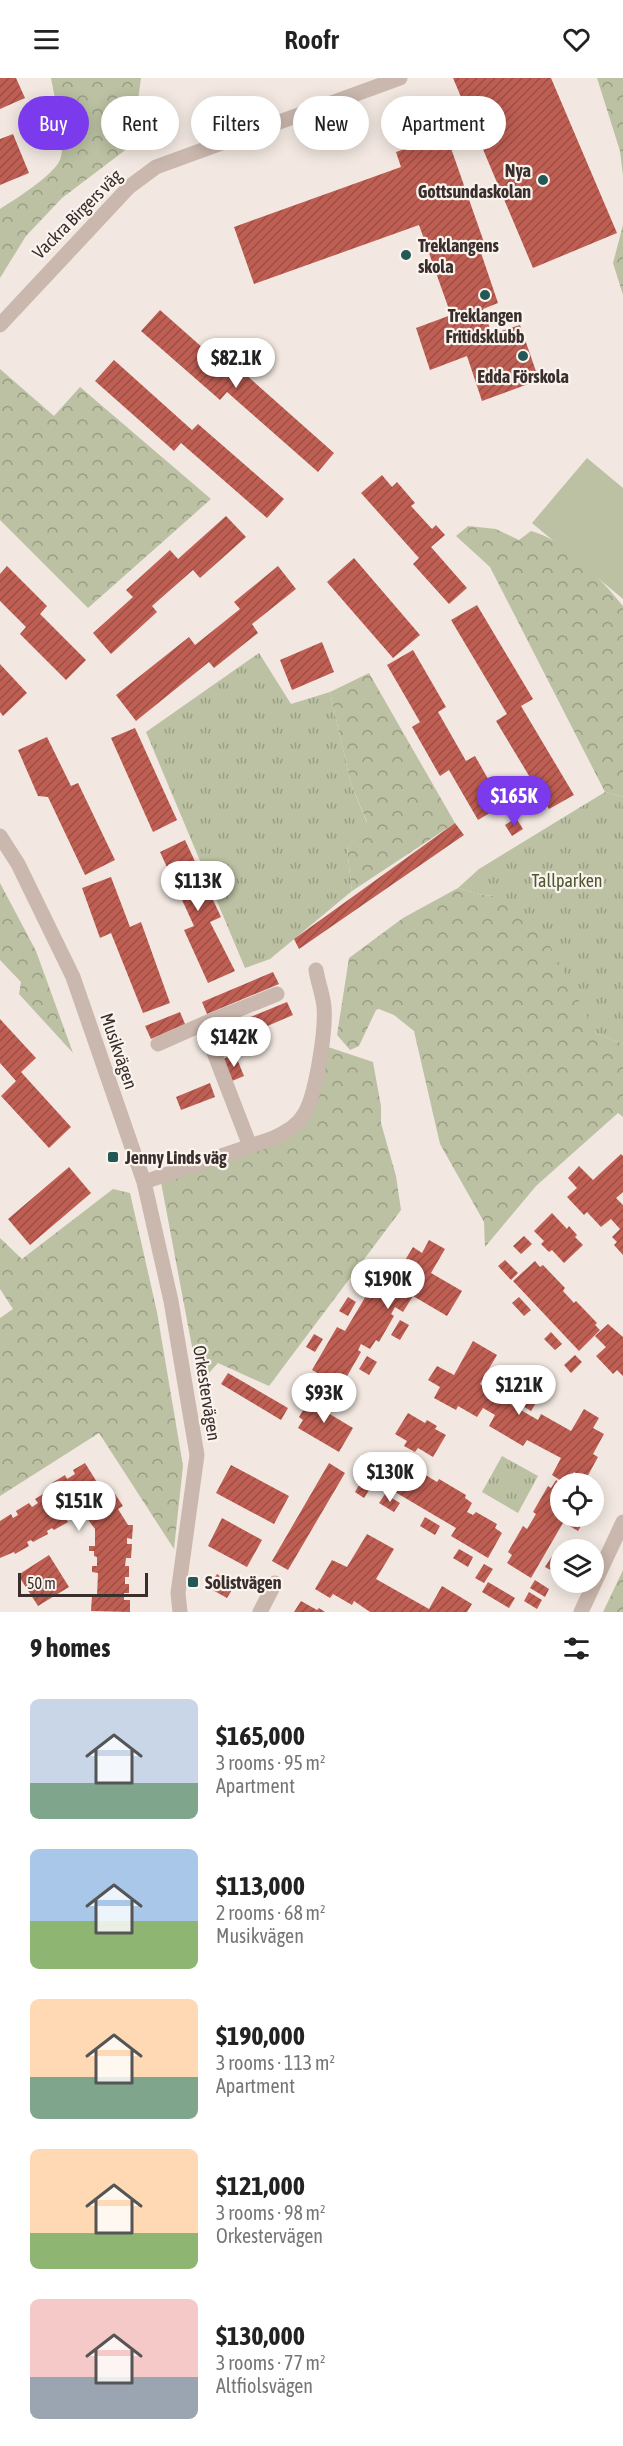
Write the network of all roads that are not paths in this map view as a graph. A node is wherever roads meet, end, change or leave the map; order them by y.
1 (400, 78) edge
2 (0, 325) edge
3 (0, 836) edge
4 (316, 970) dead end
5 (277, 994) dead end
6 (203, 1024) junction
7 (158, 1044) dead end
8 (250, 1146) junction
9 (144, 1182) junction
10 (623, 1522) edge
11 (275, 1583) dead end
12 (180, 1612) edge
13 (260, 1612) edge
14 (581, 1612) edge

1 - 2 street, Vackra Birgers väg
3 - 9 street, Musikvägen
4 - 8 street
5 - 6 street
6 - 7 street
6 - 8 street
8 - 9 street
9 - 12 street, Orkestervägen
10 - 14 street
11 - 13 street

